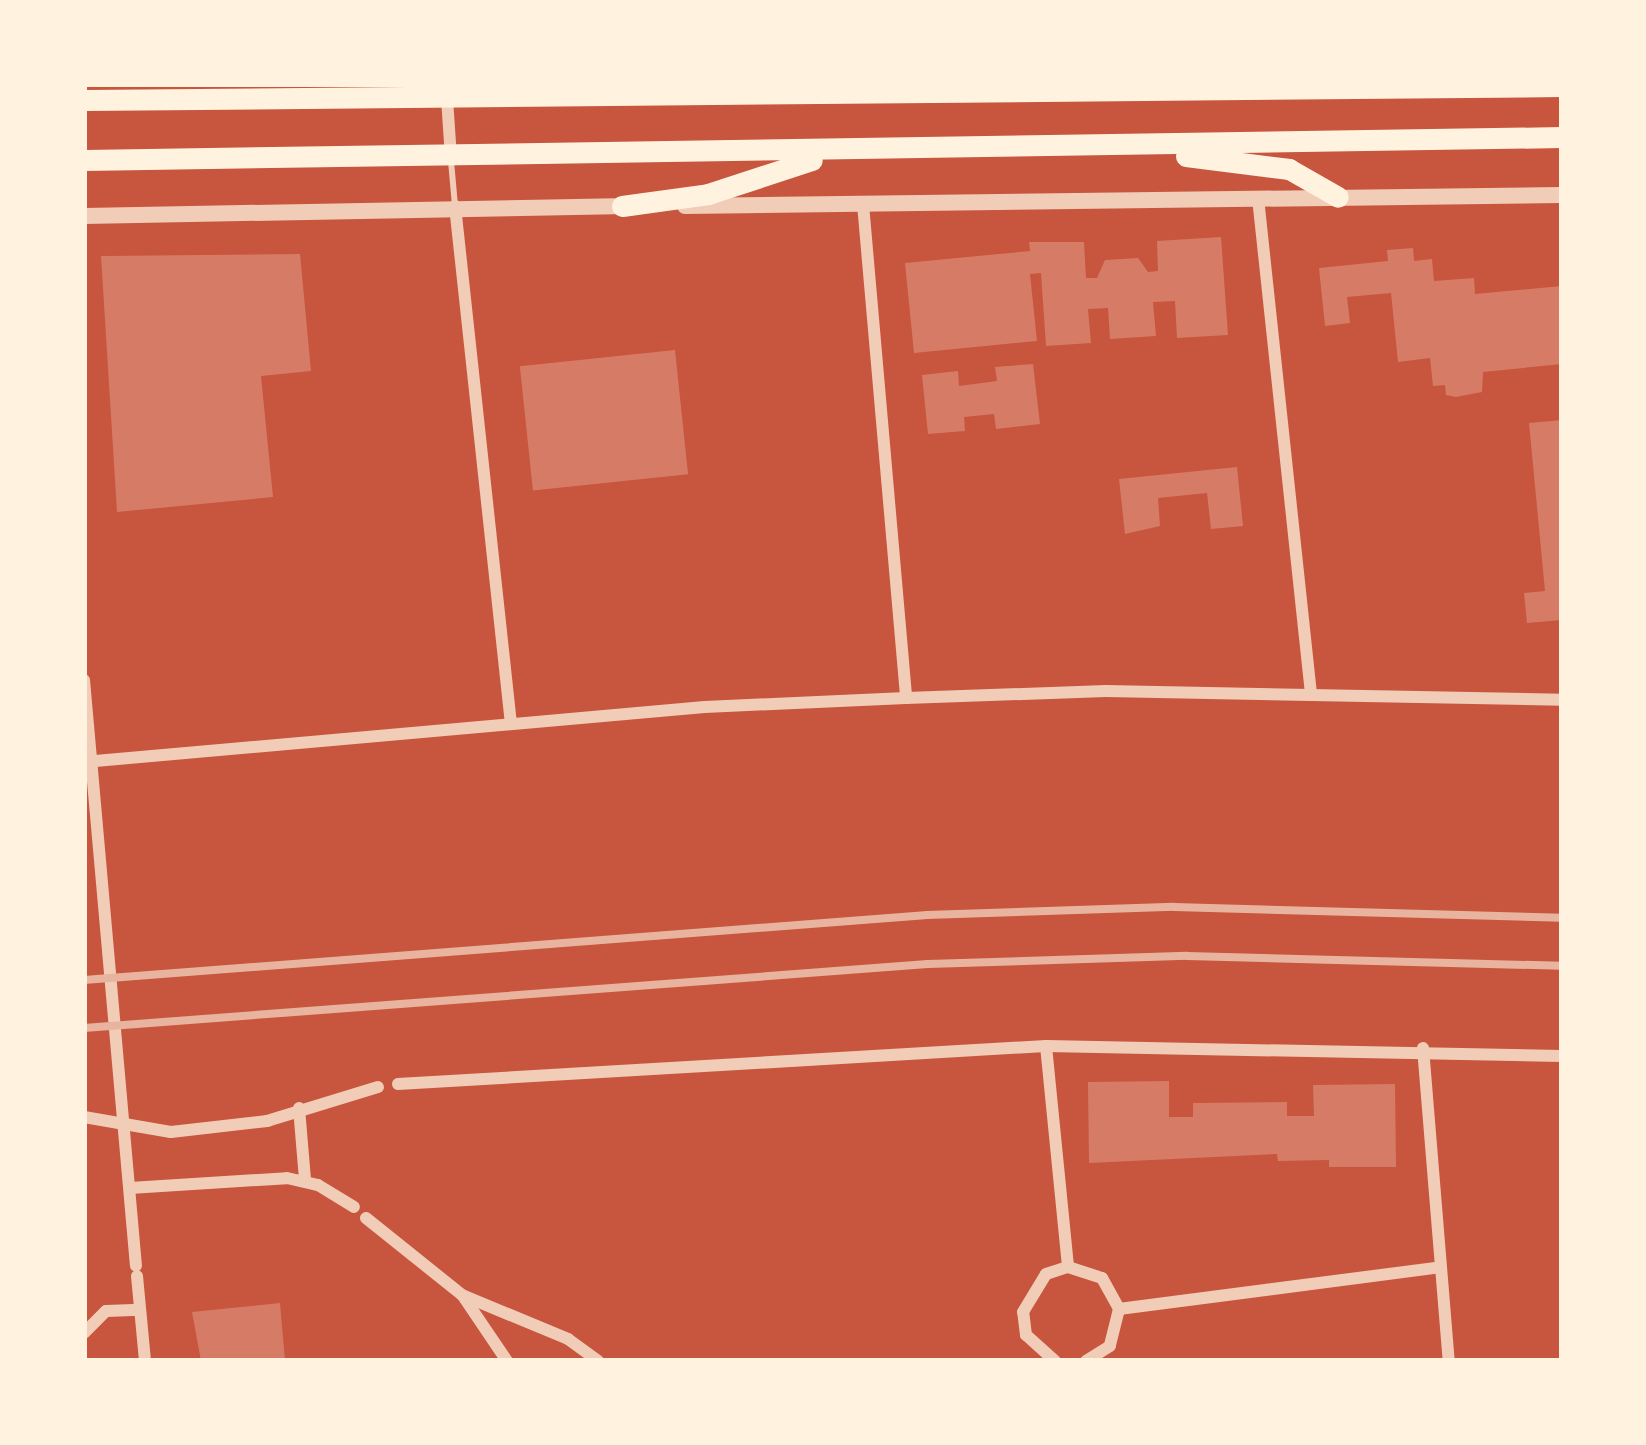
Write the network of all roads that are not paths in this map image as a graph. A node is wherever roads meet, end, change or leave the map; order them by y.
1 (1008, 84) edge
2 (1562, 86) edge
3 (1037, 88) junction
4 (446, 89) edge
5 (84, 100) edge
6 (1562, 137) edge
7 (1114, 148) junction
8 (846, 152) junction
9 (451, 158) junction
10 (84, 160) edge
11 (1562, 195) edge
12 (1338, 197) junction
13 (1258, 198) junction
14 (863, 204) junction
15 (455, 206) junction
16 (622, 206) junction
17 (84, 217) edge
18 (84, 680) edge
19 (1310, 692) junction
20 (906, 698) junction
21 (1562, 700) edge
22 (511, 724) junction
23 (88, 762) edge
24 (1046, 1046) junction
25 (1423, 1048) junction
26 (1562, 1056) edge
27 (398, 1084) dead end
28 (378, 1087) dead end
29 (299, 1108) junction
30 (84, 1117) edge
31 (124, 1123) junction
32 (305, 1180) junction
33 (130, 1188) junction
34 (354, 1207) dead end
35 (366, 1218) dead end
36 (1068, 1267) junction
37 (1435, 1268) junction
38 (462, 1295) junction
39 (1119, 1309) junction
40 (140, 1310) junction
41 (84, 1333) edge
42 (1036, 1357) edge
43 (145, 1361) edge
44 (506, 1361) edge
45 (598, 1361) edge
46 (1055, 1361) edge
47 (1085, 1361) edge
48 (1449, 1361) edge

1 - 3 main road
2 - 3 main road
3 - 4 main road
4 - 5 main road
4 - 9 street
6 - 7 main road
7 - 8 main road
7 - 12 main road
8 - 9 main road
8 - 16 main road
9 - 10 main road
9 - 15 lane
11 - 12 street
12 - 13 street
13 - 14 street
13 - 19 street
14 - 16 street
14 - 20 street
15 - 16 street
15 - 17 street
15 - 22 street
18 - 23 street
19 - 20 street
19 - 21 street
20 - 22 street
22 - 23 street
23 - 31 street
24 - 25 street
24 - 27 street
24 - 36 street
25 - 26 street
25 - 37 street
28 - 29 street
29 - 31 street
29 - 32 street
30 - 31 street
31 - 33 street
32 - 33 street
32 - 34 street
33 - 40 street
35 - 38 street
36 - 39 street
36 - 42 street
37 - 39 street
37 - 48 street
38 - 44 street
38 - 45 street
39 - 47 street
40 - 41 street
40 - 43 street
42 - 46 street

